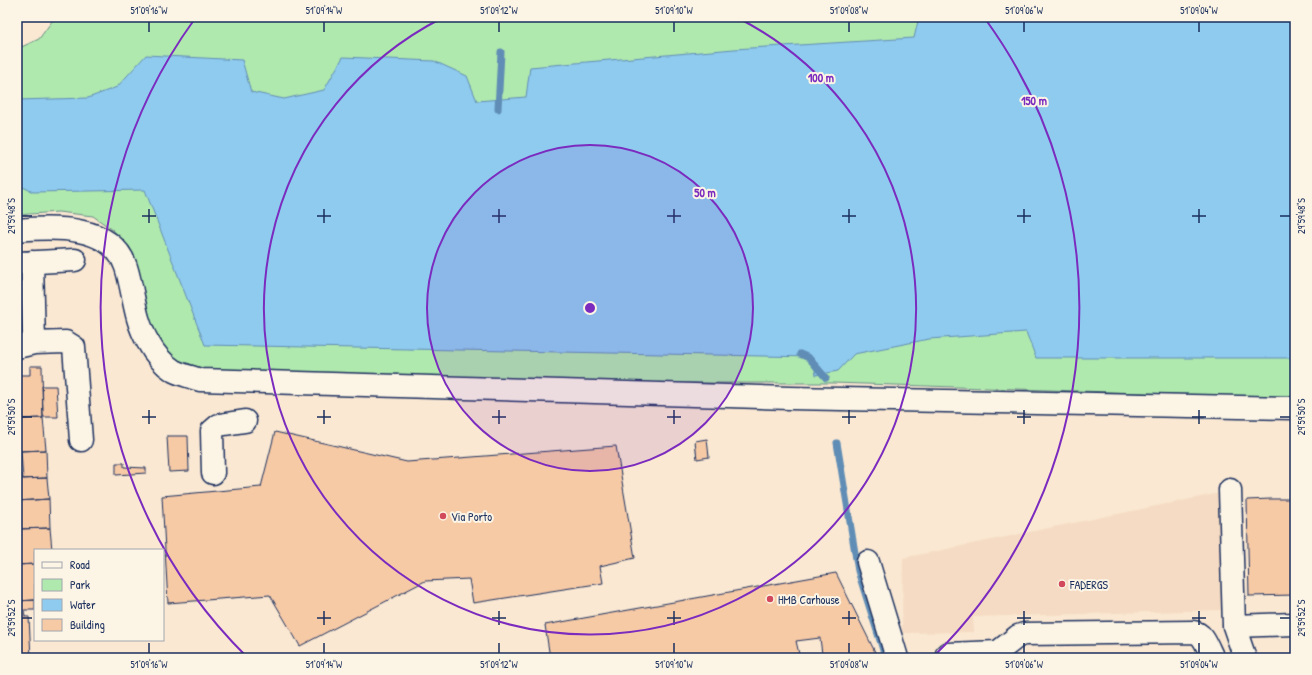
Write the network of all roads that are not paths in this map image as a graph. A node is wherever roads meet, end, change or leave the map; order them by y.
1 (17, 230) edge
2 (75, 260) dead end
3 (24, 263) edge
4 (26, 345) edge
5 (1295, 408) edge
6 (244, 421) dead end
7 (81, 440) dead end
8 (213, 473) dead end
9 (1230, 490) dead end
10 (868, 562) dead end
11 (1295, 624) edge
12 (1234, 626) junction
13 (947, 654) dead end
14 (896, 658) edge
15 (1212, 658) edge
16 (1245, 658) edge

1 - 5 lane
2 - 3 lane
3 - 4 lane
4 - 7 lane
6 - 8 lane
9 - 12 lane
10 - 14 lane
11 - 12 lane
12 - 16 lane
13 - 15 lane

